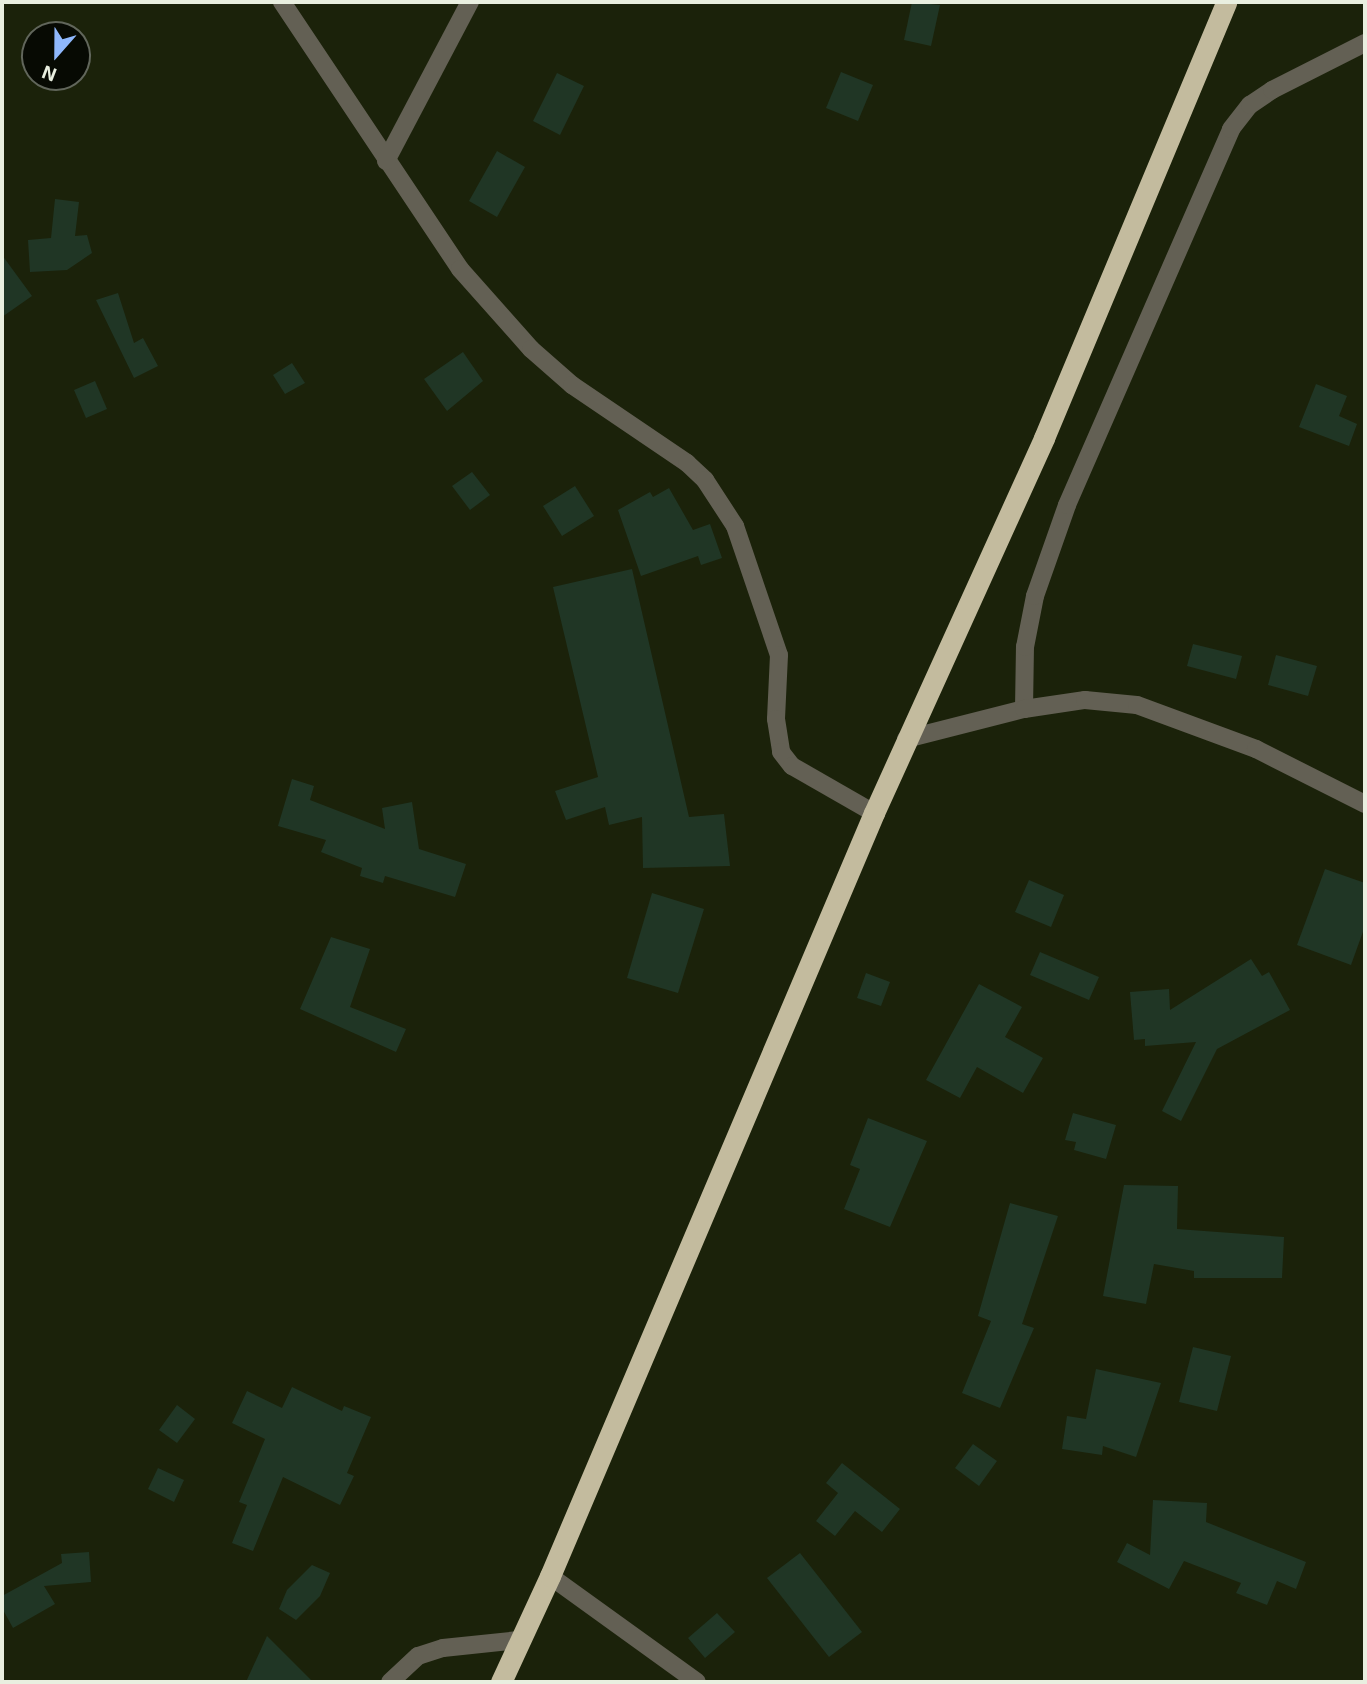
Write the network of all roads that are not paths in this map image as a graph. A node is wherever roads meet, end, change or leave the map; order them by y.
1 (282, 2) edge
2 (470, 2) edge
3 (1226, 2) edge
4 (1365, 43) edge
5 (386, 161) junction
6 (1024, 709) junction
7 (906, 739) junction
8 (1365, 804) edge
9 (874, 813) junction
10 (550, 1576) junction
11 (519, 1640) junction
12 (390, 1682) edge
13 (501, 1682) edge
14 (697, 1682) edge

1 - 5 street
2 - 5 street
3 - 7 highway
4 - 6 street
5 - 9 street
6 - 7 street
6 - 8 street
7 - 9 highway
9 - 10 highway
10 - 11 highway
10 - 14 street
11 - 12 street
11 - 13 highway

